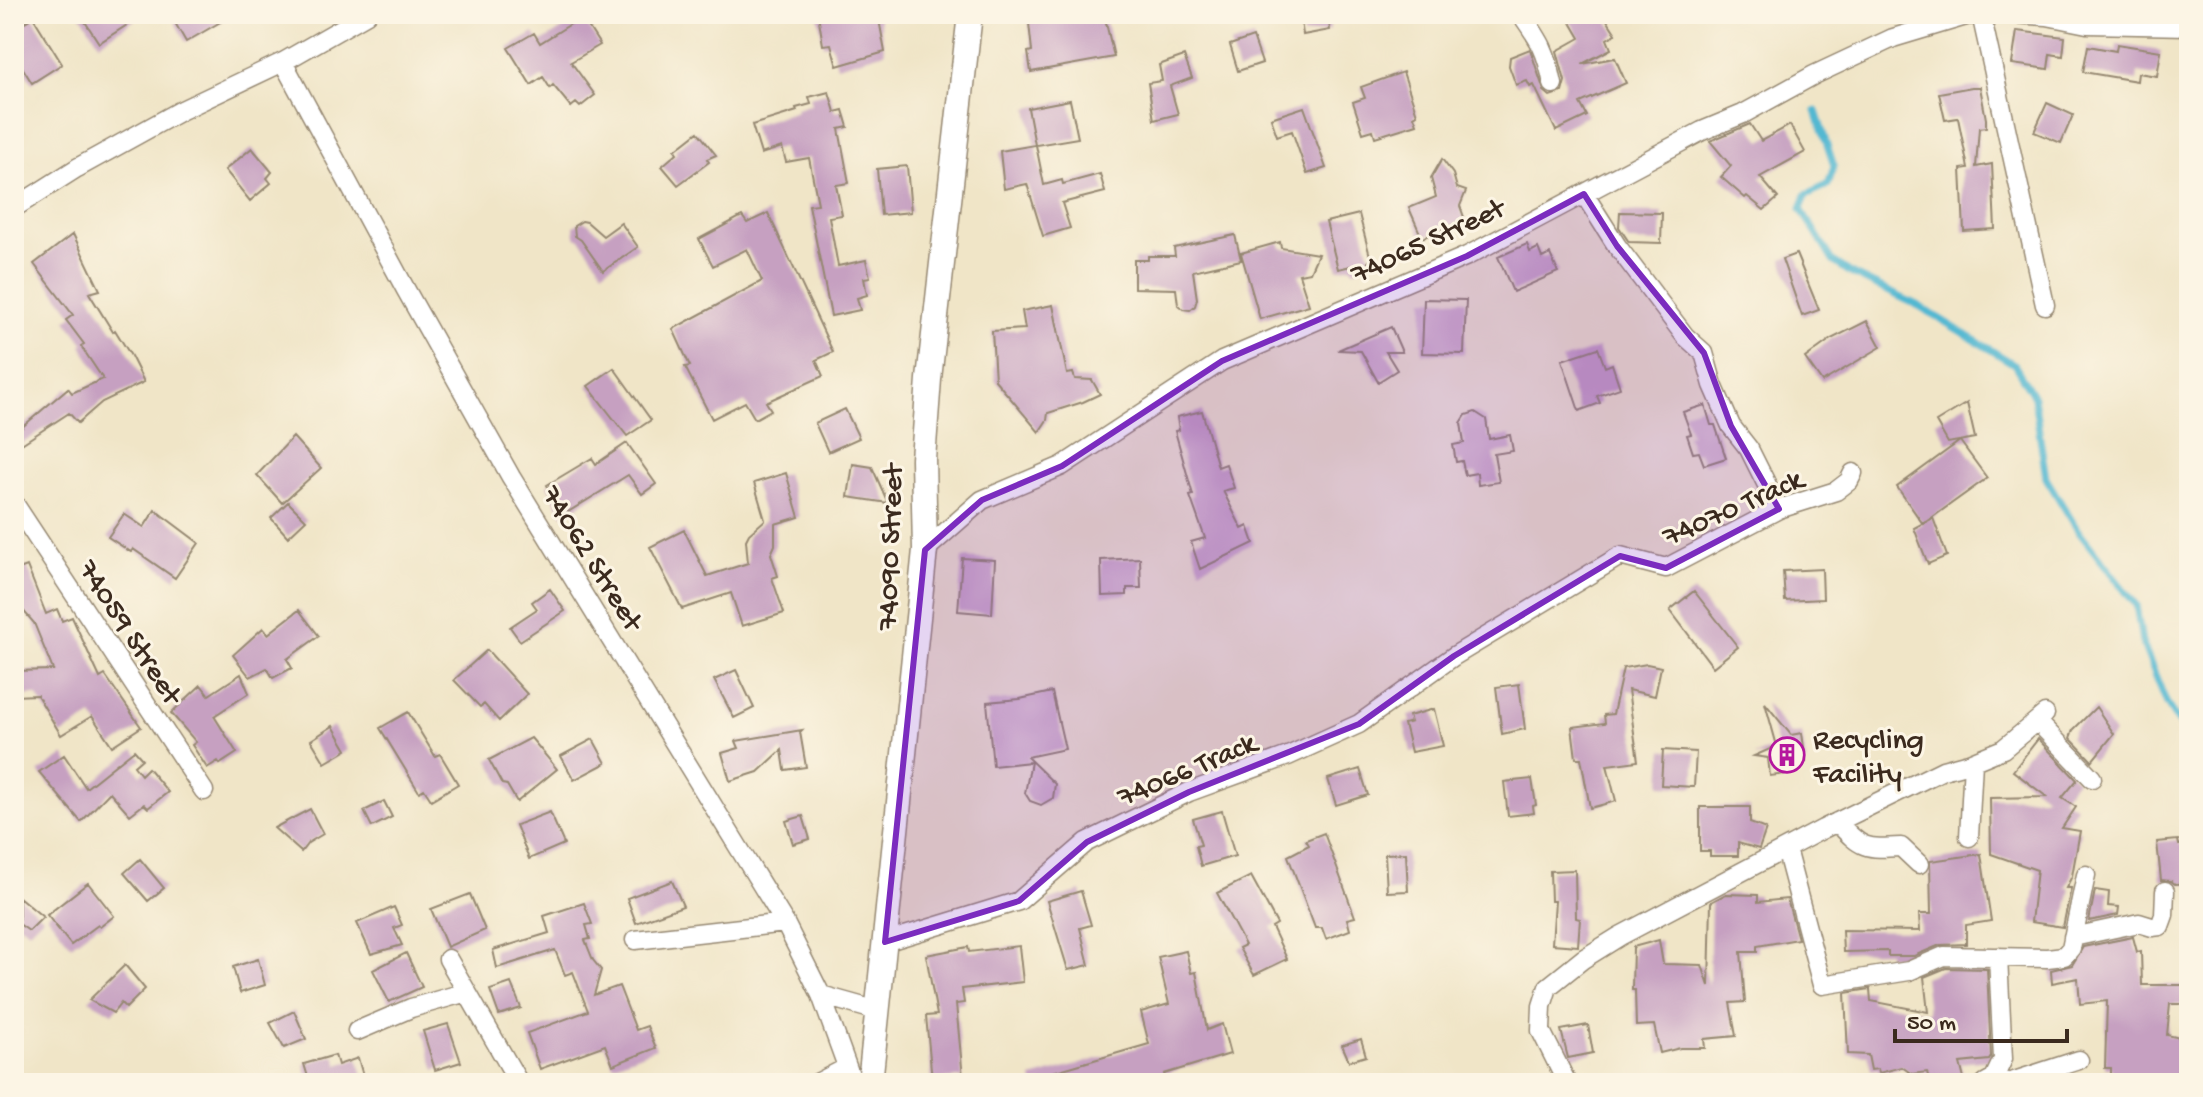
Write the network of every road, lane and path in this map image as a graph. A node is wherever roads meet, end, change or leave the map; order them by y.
1 (367, 14) edge
2 (970, 14) edge
3 (1521, 14) edge
4 (1973, 14) edge
5 (1981, 14) edge
6 (2012, 14) edge
7 (2189, 26) edge
8 (283, 62) junction
9 (1553, 84) dead end
10 (1584, 194) junction
11 (14, 208) edge
12 (2045, 305) dead end
13 (1853, 473) dead end
14 (14, 503) edge
15 (1779, 509) junction
16 (925, 550) junction
17 (1502, 626) joint
18 (1973, 762) junction
19 (2092, 778) dead end
20 (204, 791) dead end
21 (1837, 822) junction
22 (1969, 837) dead end
23 (1786, 849) junction
24 (1919, 864) dead end
25 (2086, 875) dead end
26 (2165, 891) dead end
27 (785, 923) junction
28 (2073, 937) junction
29 (635, 940) dead end
30 (885, 942) junction
31 (1998, 957) junction
32 (448, 959) dead end
33 (467, 992) junction
34 (821, 995) junction
35 (878, 1011) junction
36 (357, 1031) dead end
37 (2079, 1060) dead end
38 (849, 1075) edge
39 (1989, 1081) edge
40 (519, 1083) edge
41 (817, 1083) edge
42 (870, 1083) edge
43 (1567, 1083) edge

1 - 8 street
2 - 16 street, 74090 Street
3 - 9 street
4 - 10 street, 74065 Street
5 - 12 street
6 - 7 street
8 - 11 street
8 - 27 street, 74062 Street
10 - 15 street
10 - 16 street, 74065 Street
13 - 15 street, 74070 Track
14 - 20 street, 74059 Street
15 - 17 street, 74070 Track
16 - 30 street, 74090 Street
17 - 30 street, 74066 Track
18 - 19 street
18 - 21 street
18 - 22 street
21 - 23 street
21 - 24 street
23 - 31 street
23 - 43 street
25 - 28 street
26 - 28 street
27 - 29 street
27 - 34 street, 74062 Street
28 - 31 street
30 - 35 street, 74090 Street
31 - 39 street
32 - 33 street
33 - 36 street
33 - 40 street
34 - 35 street
34 - 38 street, 74062 Street
35 - 42 street, 74090 Street
37 - 39 street
38 - 41 street

